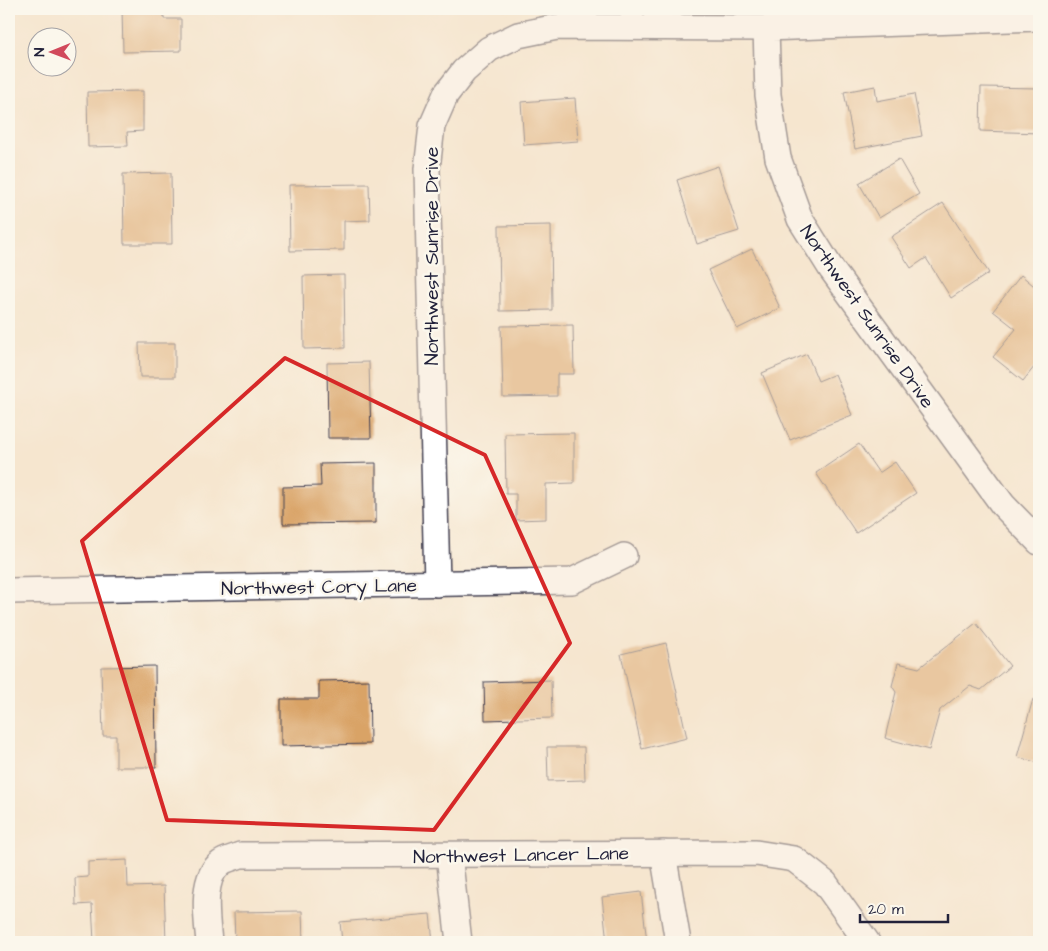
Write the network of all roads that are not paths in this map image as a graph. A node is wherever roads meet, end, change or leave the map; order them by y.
1 (1039, 18) edge
2 (766, 28) junction
3 (1039, 542) edge
4 (624, 556) dead end
5 (437, 584) junction
6 (9, 591) edge
7 (663, 853) junction
8 (449, 855) junction
9 (209, 942) edge
10 (459, 942) edge
11 (678, 942) edge
12 (867, 942) edge

1 - 2 street, Northwest Sunrise Drive
2 - 3 street, Northwest Sunrise Drive
2 - 5 street, Northwest Sunrise Drive
4 - 5 street, Northwest Cory Lane
5 - 6 street, Northwest Cory Lane
7 - 8 street, Northwest Lancer Lane
7 - 11 street
7 - 12 street, Northwest Lancer Lane
8 - 9 street, Northwest Lancer Lane
8 - 10 street

